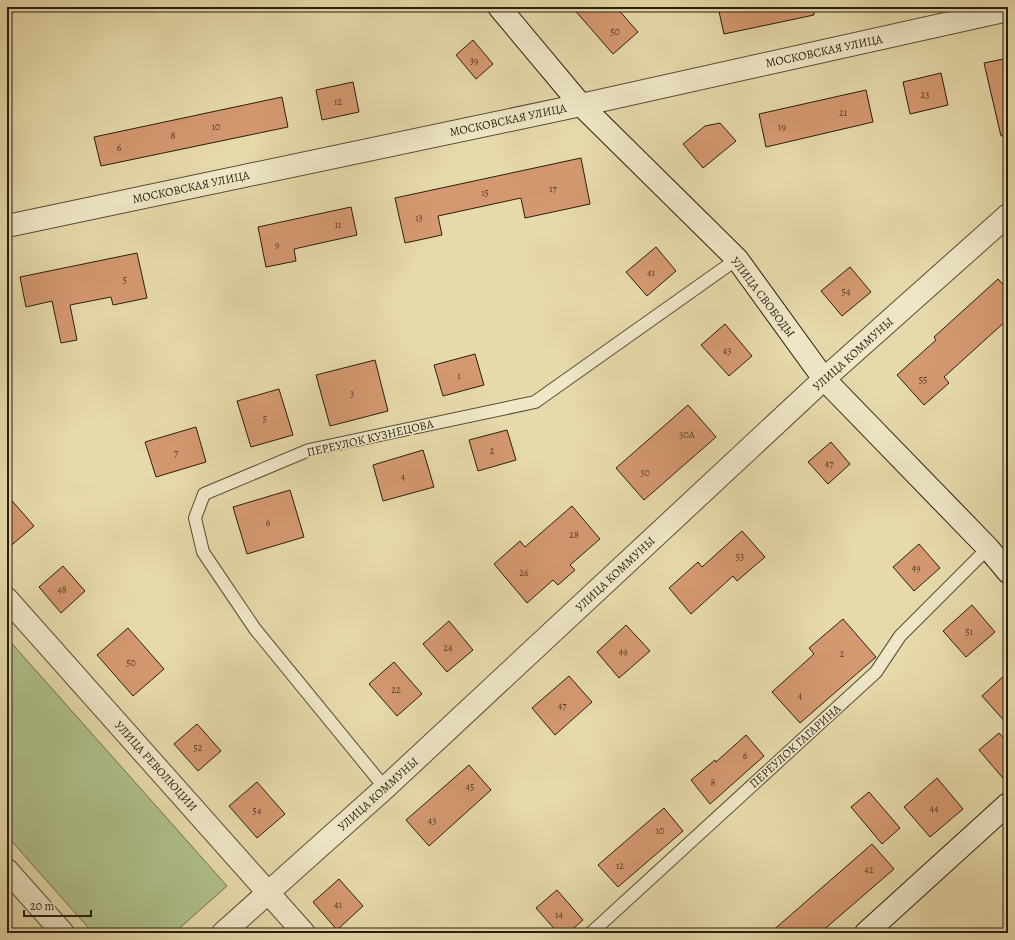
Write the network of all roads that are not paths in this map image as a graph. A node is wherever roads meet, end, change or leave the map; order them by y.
1 (499, 7) edge
2 (1008, 10) edge
3 (581, 105) junction
4 (1008, 215) edge
5 (7, 226) edge
6 (737, 259) junction
7 (824, 379) junction
8 (988, 548) junction
9 (1008, 572) edge
10 (7, 599) edge
11 (385, 788) junction
12 (1008, 804) edge
13 (7, 870) edge
14 (270, 892) junction
15 (63, 933) edge
16 (222, 933) edge
17 (304, 933) edge
18 (591, 933) edge
19 (866, 933) edge

1 - 3 street, УЛИЦА СВОБОДЫ
2 - 3 street, МОСКОВСКАЯ УЛИЦА
3 - 5 street, МОСКОВСКАЯ УЛИЦА
3 - 6 street, УЛИЦА СВОБОДЫ
4 - 7 street, УЛИЦА КОММУНЫ
6 - 7 street, УЛИЦА СВОБОДЫ
6 - 11 lane, ПЕРЕУЛОК КУЗНЕЦОВА
7 - 8 street, УЛИЦА СВОБОДЫ
7 - 11 street, УЛИЦА КОММУНЫ
8 - 9 street, УЛИЦА СВОБОДЫ
8 - 18 lane, ПЕРЕУЛОК ГАГАРИНА
10 - 14 street, УЛИЦА РЕВОЛЮЦИИ
11 - 14 street, УЛИЦА КОММУНЫ
12 - 19 street
13 - 15 street
14 - 16 street, УЛИЦА КОММУНЫ
14 - 17 street, УЛИЦА РЕВОЛЮЦИИ

